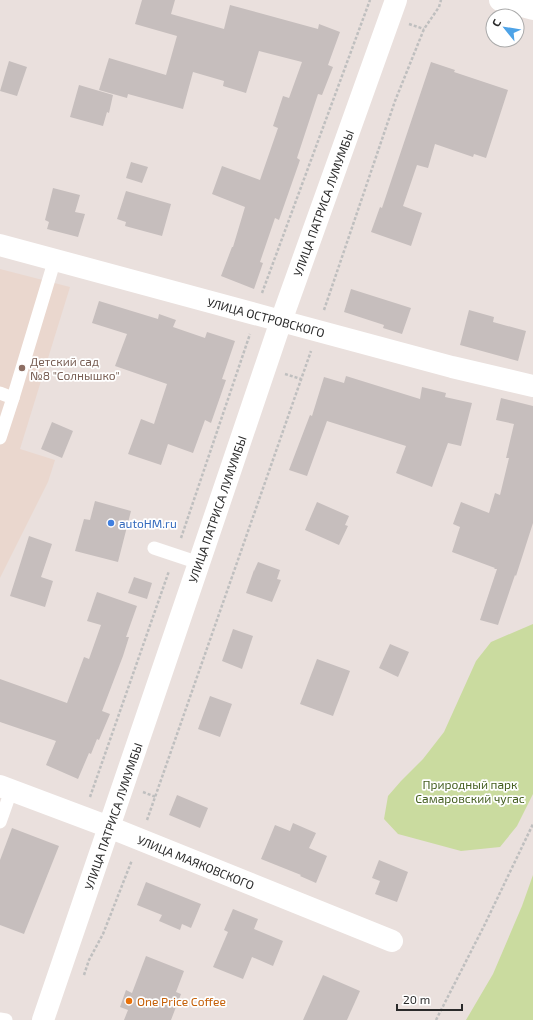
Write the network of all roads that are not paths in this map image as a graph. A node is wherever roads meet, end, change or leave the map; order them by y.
1 (396, 0) edge
2 (500, 0) edge
3 (533, 9) edge
4 (0, 245) edge
5 (55, 259) junction
6 (281, 321) junction
7 (533, 386) edge
8 (0, 393) edge
9 (13, 398) junction
10 (0, 438) edge
11 (154, 548) dead end
12 (199, 563) junction
13 (6, 789) edge
14 (0, 822) edge
15 (109, 827) junction
16 (392, 941) dead end
17 (0, 1019) edge
18 (6, 1020) edge
19 (43, 1020) edge

1 - 6 street, УЛИЦА ПАТРИСА ЛУМУМБЫ
2 - 3 street
4 - 5 street, УЛИЦА ОСТРОВСКОГО
5 - 6 street, УЛИЦА ОСТРОВСКОГО
5 - 9 lane
6 - 7 street, УЛИЦА ОСТРОВСКОГО
6 - 12 street, УЛИЦА ПАТРИСА ЛУМУМБЫ
8 - 9 lane
9 - 10 lane
11 - 12 lane
12 - 15 street, УЛИЦА ПАТРИСА ЛУМУМБЫ
13 - 14 lane
13 - 15 street, УЛИЦА МАЯКОВСКОГО
15 - 16 street, УЛИЦА МАЯКОВСКОГО
15 - 19 street, УЛИЦА ПАТРИСА ЛУМУМБЫ
17 - 18 lane

